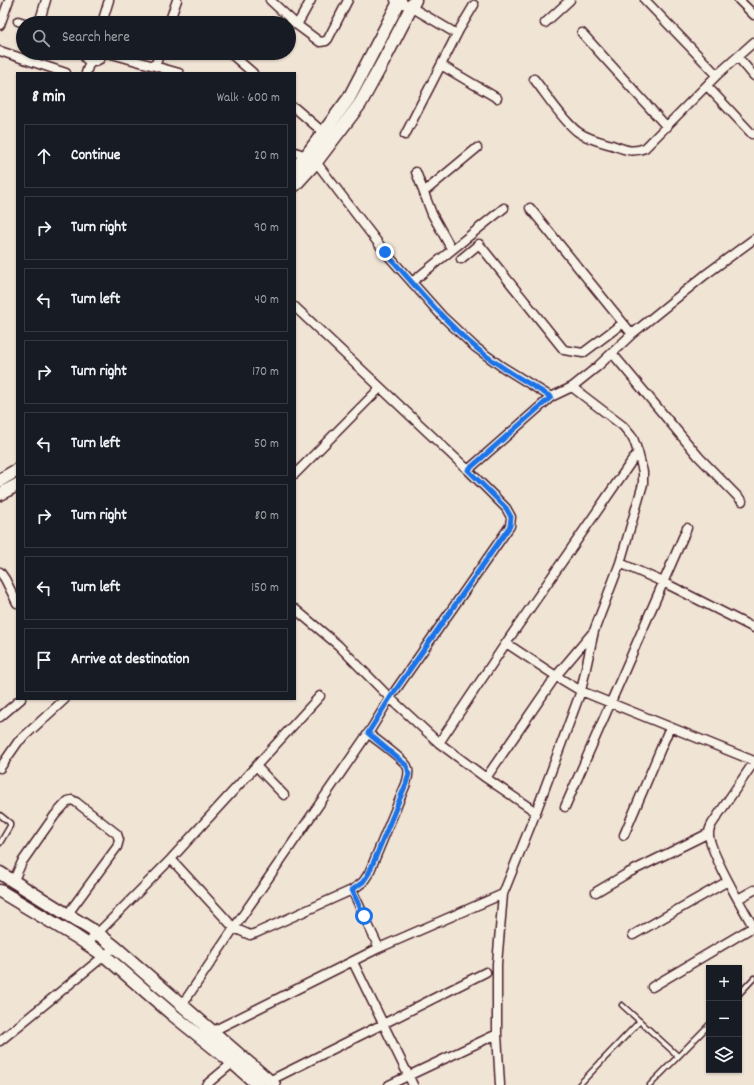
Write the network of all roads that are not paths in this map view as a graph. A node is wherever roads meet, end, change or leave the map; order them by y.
1 (9, 0) edge
2 (46, 0) edge
3 (109, 0) edge
4 (176, 0) edge
5 (311, 0) edge
6 (348, 0) edge
7 (570, 0) edge
8 (645, 0) edge
9 (739, 0) edge
10 (273, 1) edge
11 (398, 1) edge
12 (413, 4) edge
13 (474, 5) dead end
14 (754, 15) edge
15 (41, 16) edge
16 (104, 16) edge
17 (171, 16) edge
18 (288, 16) edge
19 (545, 23) dead end
20 (0, 24) edge
21 (297, 25) joint
22 (582, 33) dead end
23 (457, 34) junction
24 (754, 42) edge
25 (0, 52) edge
26 (16, 57) edge
27 (738, 57) junction
28 (25, 60) edge
29 (98, 60) edge
30 (133, 60) edge
31 (157, 60) edge
32 (238, 60) edge
33 (90, 61) joint
34 (441, 65) junction
35 (155, 66) junction
36 (63, 72) edge
37 (86, 72) edge
38 (176, 72) edge
39 (252, 72) edge
40 (717, 75) junction
41 (754, 76) edge
42 (534, 79) dead end
43 (707, 86) junction
44 (498, 98) dead end
45 (296, 109) edge
46 (667, 127) junction
47 (324, 133) junction
48 (752, 134) dead end
49 (405, 135) dead end
50 (477, 148) dead end
51 (306, 157) edge
52 (296, 167) edge
53 (416, 172) dead end
54 (296, 182) edge
55 (424, 192) junction
56 (504, 208) dead end
57 (530, 208) dead end
58 (754, 239) edge
59 (448, 252) junction
60 (461, 259) dead end
61 (412, 282) junction
62 (296, 308) edge
63 (623, 323) junction
64 (632, 334) junction
65 (612, 353) junction
66 (574, 385) junction
67 (380, 388) junction
68 (551, 397) junction
69 (638, 452) junction
70 (468, 470) junction
71 (16, 471) edge
72 (296, 473) edge
73 (0, 480) edge
74 (16, 486) edge
75 (0, 494) edge
76 (742, 501) dead end
77 (687, 528) dead end
78 (620, 564) junction
79 (0, 572) edge
80 (662, 582) junction
81 (16, 601) edge
82 (296, 610) edge
83 (754, 628) edge
84 (594, 631) junction
85 (506, 643) junction
86 (556, 676) junction
87 (581, 691) junction
88 (320, 696) dead end
89 (390, 698) junction
90 (20, 700) edge
91 (64, 700) edge
92 (610, 703) junction
93 (0, 717) edge
94 (670, 727) junction
95 (368, 733) junction
96 (439, 743) junction
97 (754, 761) edge
98 (256, 766) junction
99 (0, 768) edge
100 (486, 778) junction
101 (284, 794) dead end
102 (565, 807) dead end
103 (536, 812) junction
104 (0, 815) edge
105 (709, 833) junction
106 (624, 836) dead end
107 (0, 842) edge
108 (171, 859) junction
109 (0, 873) edge
110 (728, 881) junction
111 (14, 882) junction
112 (352, 890) junction
113 (754, 890) edge
114 (0, 891) edge
115 (596, 892) dead end
116 (503, 894) junction
117 (738, 899) junction
118 (67, 915) junction
119 (754, 927) edge
120 (234, 928) junction
121 (97, 933) junction
122 (633, 935) dead end
123 (88, 943) junction
124 (115, 947) junction
125 (379, 948) junction
126 (105, 956) junction
127 (353, 962) junction
128 (486, 972) dead end
129 (754, 978) edge
130 (652, 987) dead end
131 (742, 991) edge
132 (182, 1005) junction
133 (622, 1005) dead end
134 (640, 1021) junction
135 (384, 1024) junction
136 (706, 1027) edge
137 (212, 1031) junction
138 (497, 1034) junction
139 (200, 1037) junction
140 (1, 1039) edge
141 (678, 1056) junction
142 (237, 1059) junction
143 (408, 1075) junction
144 (272, 1083) edge
145 (206, 1085) edge
146 (258, 1085) edge
147 (389, 1085) edge
148 (413, 1085) edge
149 (500, 1085) edge
150 (579, 1085) edge
151 (650, 1085) edge

1 - 20 street
2 - 15 street
3 - 16 street
4 - 17 street
5 - 21 street
6 - 21 street
7 - 19 street
8 - 40 street
9 - 14 street
10 - 18 street
11 - 12 street
11 - 47 street
12 - 23 street
12 - 51 street
13 - 23 street
22 - 46 street
23 - 34 street
24 - 27 street
25 - 26 street
27 - 40 street
27 - 41 street
28 - 36 street
29 - 33 street
30 - 35 street
31 - 35 street
32 - 39 street
33 - 37 street
34 - 44 street
34 - 49 street
35 - 38 street
40 - 43 street
42 - 46 street
43 - 46 street
43 - 48 street
45 - 47 street
47 - 51 street
50 - 55 street
51 - 52 street
51 - 54 street
51 - 61 street
53 - 55 street
55 - 59 street
56 - 59 street
57 - 63 street
58 - 64 street
59 - 61 street
60 - 63 street
61 - 68 street
62 - 67 street
63 - 64 street
64 - 65 street
65 - 66 street
65 - 76 street
66 - 68 street
66 - 69 street
67 - 70 street
67 - 72 street
68 - 70 street
69 - 78 street
69 - 85 street
70 - 89 street
71 - 73 street
74 - 75 street
77 - 80 street
78 - 80 street
78 - 84 street
79 - 81 street
80 - 83 street
80 - 92 street
82 - 89 street
84 - 86 street
84 - 87 street
85 - 86 street
85 - 96 street
86 - 87 street
86 - 100 street
87 - 92 street
87 - 103 street
88 - 98 street
89 - 95 street
89 - 96 street
90 - 93 street
91 - 99 street
92 - 94 street
92 - 102 street
94 - 97 street
94 - 106 street
95 - 112 street
95 - 120 street
96 - 100 street
97 - 105 street
98 - 101 street
98 - 108 street
100 - 103 street
103 - 116 street
104 - 107 lane
105 - 110 street
105 - 115 street
108 - 120 street
108 - 121 street
109 - 111 street
110 - 117 street
110 - 122 street
111 - 118 street
111 - 118 street
112 - 120 street
112 - 125 street
113 - 117 street
114 - 123 street
116 - 125 street
116 - 138 street
117 - 119 street
118 - 121 street
119 - 130 street
120 - 132 street
121 - 123 street
121 - 124 street
123 - 126 street
124 - 126 street
124 - 132 street
125 - 127 street
126 - 139 street
126 - 140 street
127 - 135 street
127 - 137 street
128 - 135 street
129 - 131 lane
132 - 137 street
133 - 134 lane
134 - 141 lane
134 - 150 lane
135 - 143 street
135 - 144 street
136 - 141 lane
137 - 139 street
137 - 142 street
138 - 143 street
138 - 149 street
139 - 142 street
141 - 151 lane
142 - 144 street
142 - 145 street
142 - 146 street
143 - 147 street
143 - 148 street

